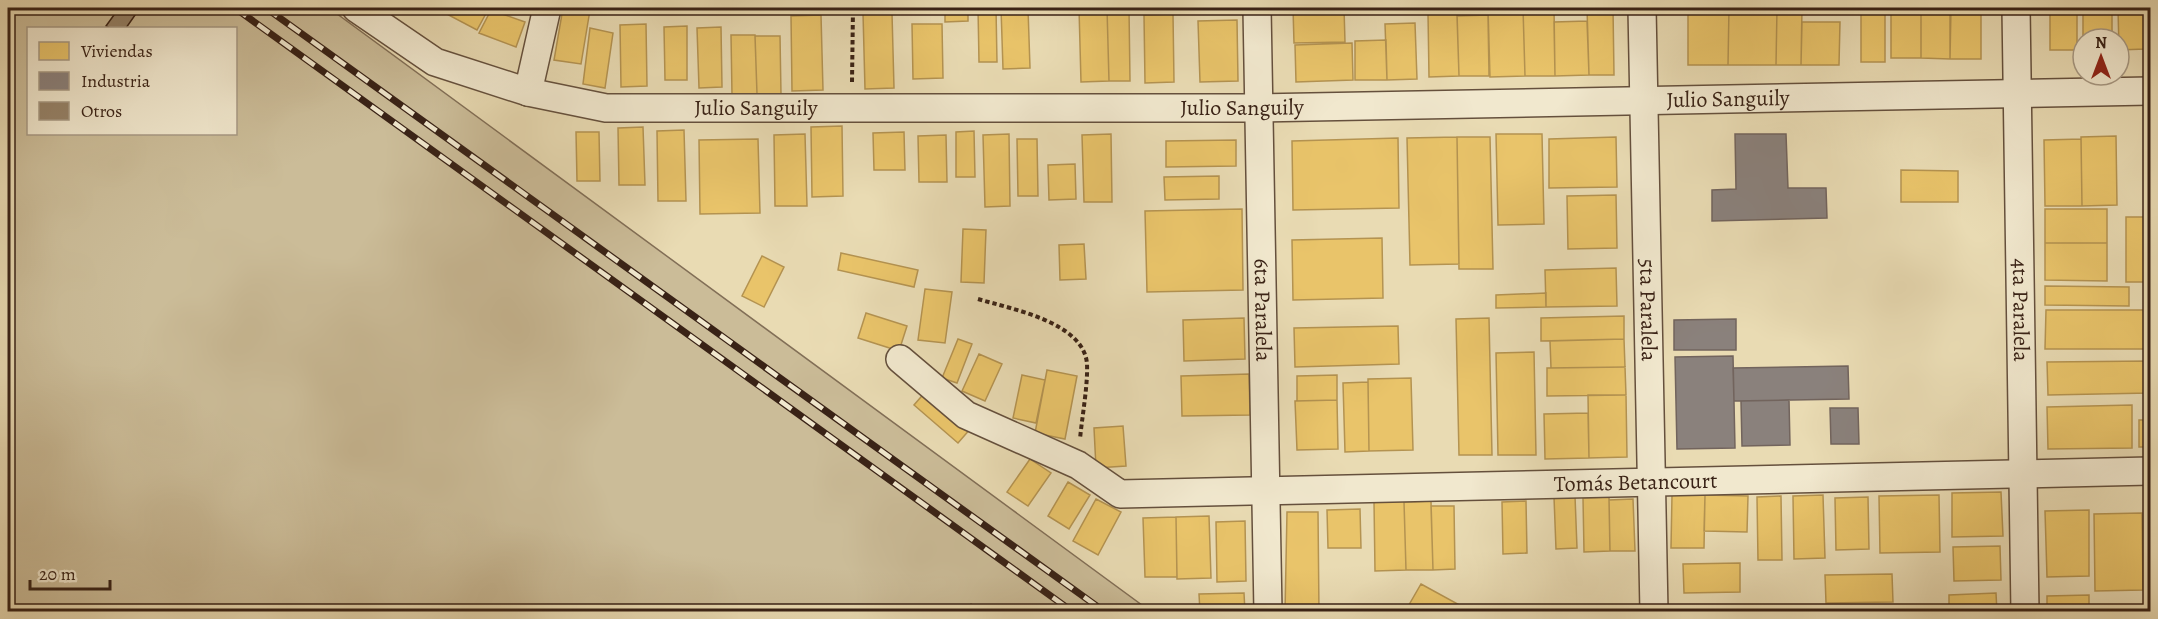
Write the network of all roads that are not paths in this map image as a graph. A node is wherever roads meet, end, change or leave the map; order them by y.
1 (356, 8) edge
2 (547, 8) edge
3 (1257, 8) edge
4 (1642, 8) edge
5 (2016, 8) edge
6 (2151, 91) edge
7 (528, 92) junction
8 (2017, 93) junction
9 (1644, 100) junction
10 (1259, 108) junction
11 (900, 359) dead end
12 (2151, 471) edge
13 (2023, 473) junction
14 (1652, 482) junction
15 (1266, 491) junction
16 (1268, 612) edge
17 (1654, 612) edge
18 (2025, 612) edge

1 - 7 street, Julio Sanguily
2 - 7 street
3 - 10 street, 6ta Paralela
4 - 9 street, 5ta Paralela
5 - 8 street, 4ta Paralela
6 - 8 street, Julio Sanguily
7 - 10 street, Julio Sanguily
8 - 9 street, Julio Sanguily
8 - 13 street, 4ta Paralela
9 - 10 street, Julio Sanguily
9 - 14 street, 5ta Paralela
10 - 15 street, 6ta Paralela
11 - 15 street, Tomás Betancourt
12 - 13 street, Tomás Betancourt
13 - 14 street, Tomás Betancourt
13 - 18 street, 4ta Paralela
14 - 15 street, Tomás Betancourt
14 - 17 street, 5ta Paralela
15 - 16 street, 6ta Paralela

